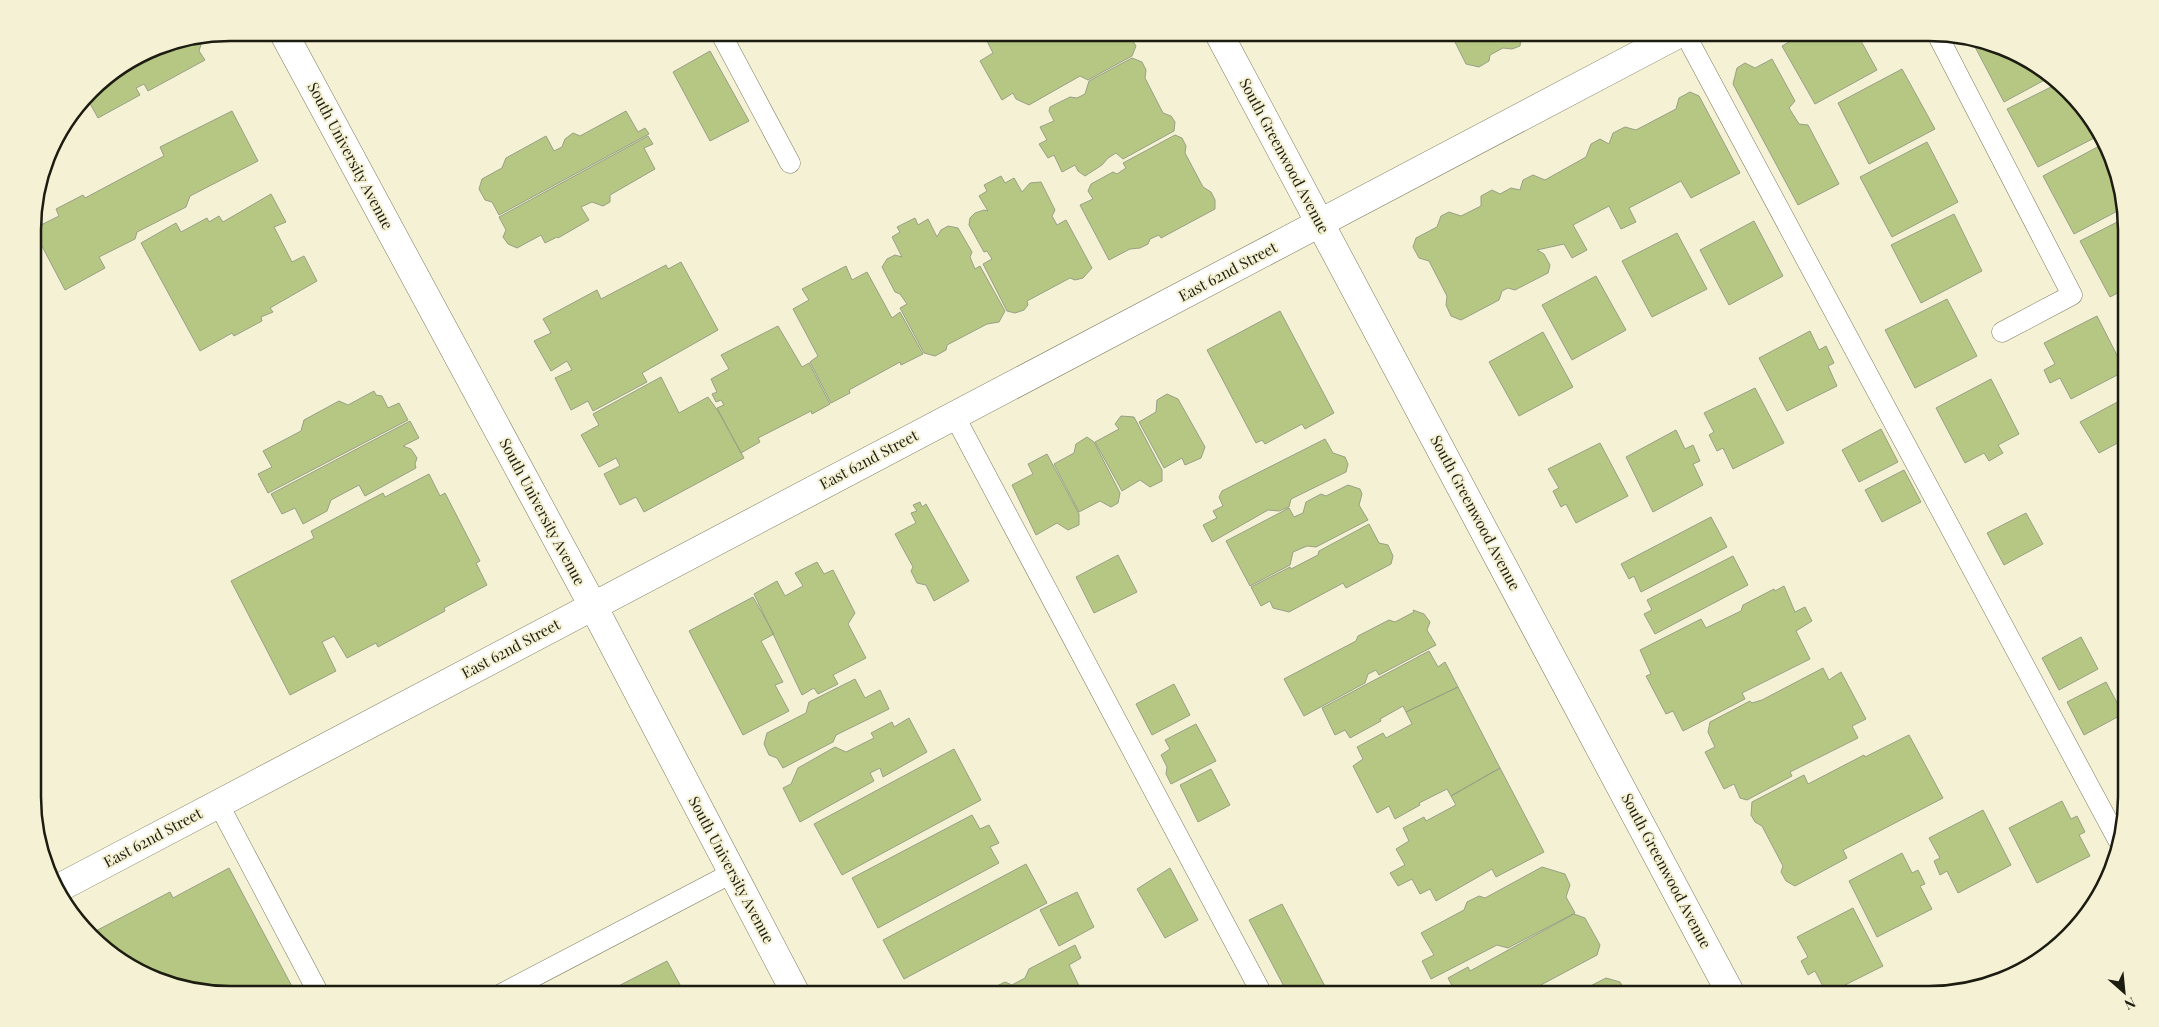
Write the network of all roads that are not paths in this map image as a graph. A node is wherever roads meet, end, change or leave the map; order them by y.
1 (288, 41) edge
2 (725, 41) edge
3 (1223, 41) edge
4 (1666, 41) edge
5 (1688, 41) edge
6 (1942, 42) edge
7 (790, 163) dead end
8 (1321, 223) junction
9 (2002, 332) dead end
10 (954, 415) junction
11 (593, 606) junction
12 (218, 803) junction
13 (2114, 833) edge
14 (732, 873) junction
15 (64, 885) edge
16 (315, 986) edge
17 (515, 986) edge
18 (792, 986) edge
19 (1258, 986) edge
20 (1728, 986) edge

1 - 11 street, South University Avenue
2 - 7 lane
3 - 8 street, South Greenwood Avenue
4 - 8 street, East 62nd Street
5 - 13 lane
6 - 9 lane
8 - 10 street, East 62nd Street
8 - 20 street, South Greenwood Avenue
10 - 11 street, East 62nd Street
10 - 19 lane
11 - 12 street, East 62nd Street
11 - 14 street, South University Avenue
12 - 15 street, East 62nd Street
12 - 16 lane
14 - 17 lane
14 - 18 street, South University Avenue

